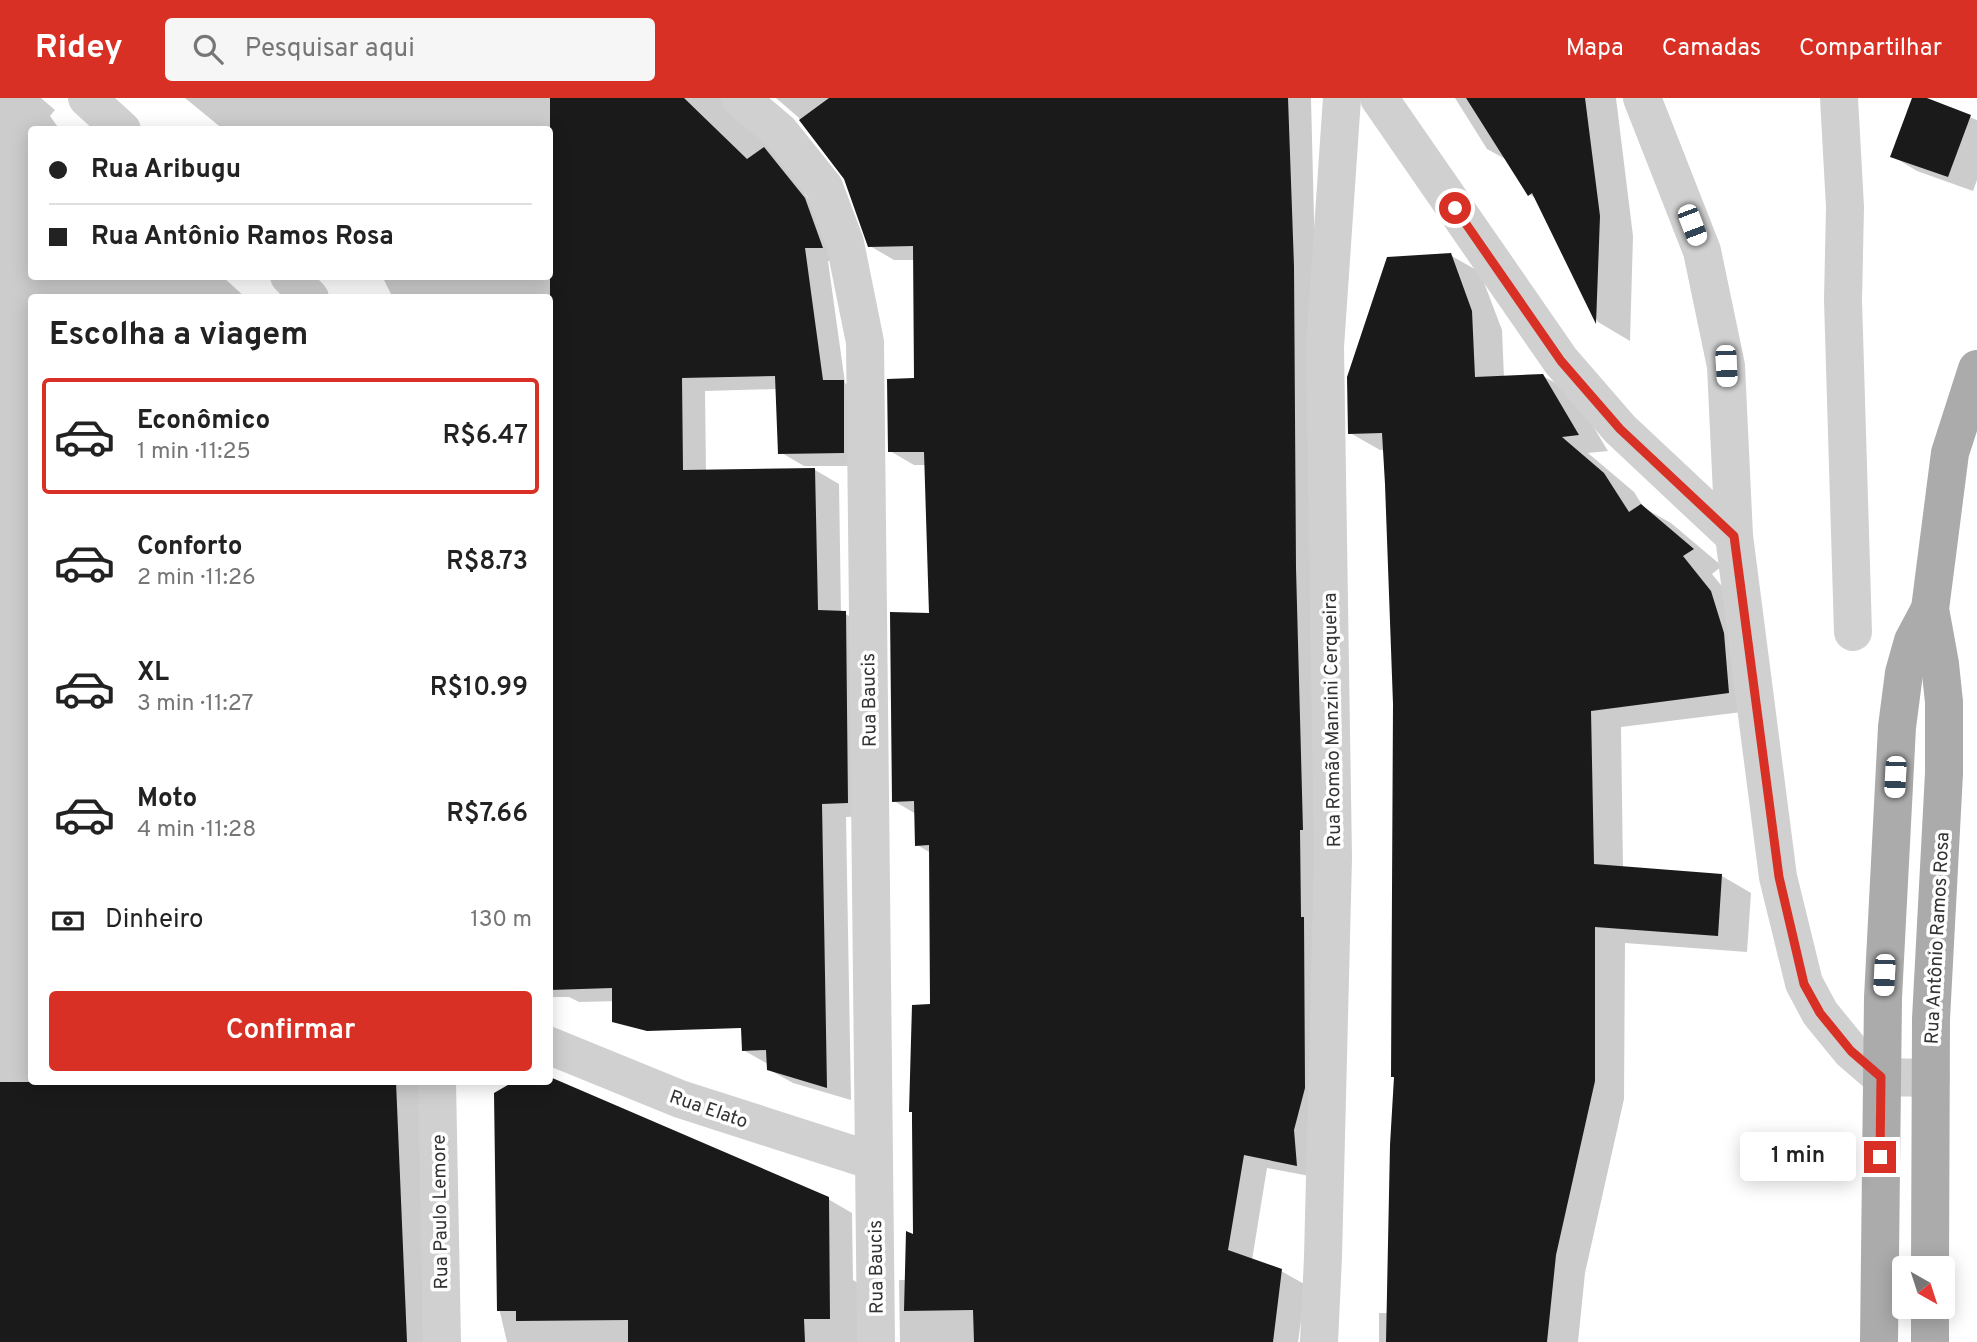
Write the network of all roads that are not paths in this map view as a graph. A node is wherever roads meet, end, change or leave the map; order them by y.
1 (86, 98) edge
2 (740, 98) edge
3 (1342, 98) edge
4 (1379, 98) edge
5 (1642, 98) edge
6 (1839, 98) edge
7 (118, 126) edge
8 (293, 280) edge
9 (306, 294) edge
10 (1977, 369) edge
11 (1734, 536) junction
12 (1930, 609) junction
13 (1853, 632) dead end
14 (553, 1047) edge
15 (1881, 1077) junction
16 (1931, 1078) junction
17 (436, 1085) edge
18 (873, 1161) junction
19 (1930, 1256) edge
20 (1930, 1320) edge
21 (442, 1342) edge
22 (876, 1342) edge
23 (1319, 1342) edge
24 (1879, 1342) edge
25 (1930, 1342) edge

1 - 7 street
2 - 18 street, Rua Baucis
3 - 23 street, Rua Romão Manzini Cerqueira
4 - 11 street
5 - 11 street
6 - 13 street
8 - 9 street
10 - 12 main road, Rua Antônio Ramos Rosa
11 - 15 street
12 - 15 main road, Rua Antônio Ramos Rosa
12 - 16 main road, Rua Antônio Ramos Rosa
14 - 18 street, Rua Elato
15 - 16 street
15 - 24 main road, Rua Antônio Ramos Rosa
16 - 19 main road, Rua Antônio Ramos Rosa
17 - 21 street, Rua Paulo Lemore
18 - 22 street, Rua Baucis
20 - 25 main road

